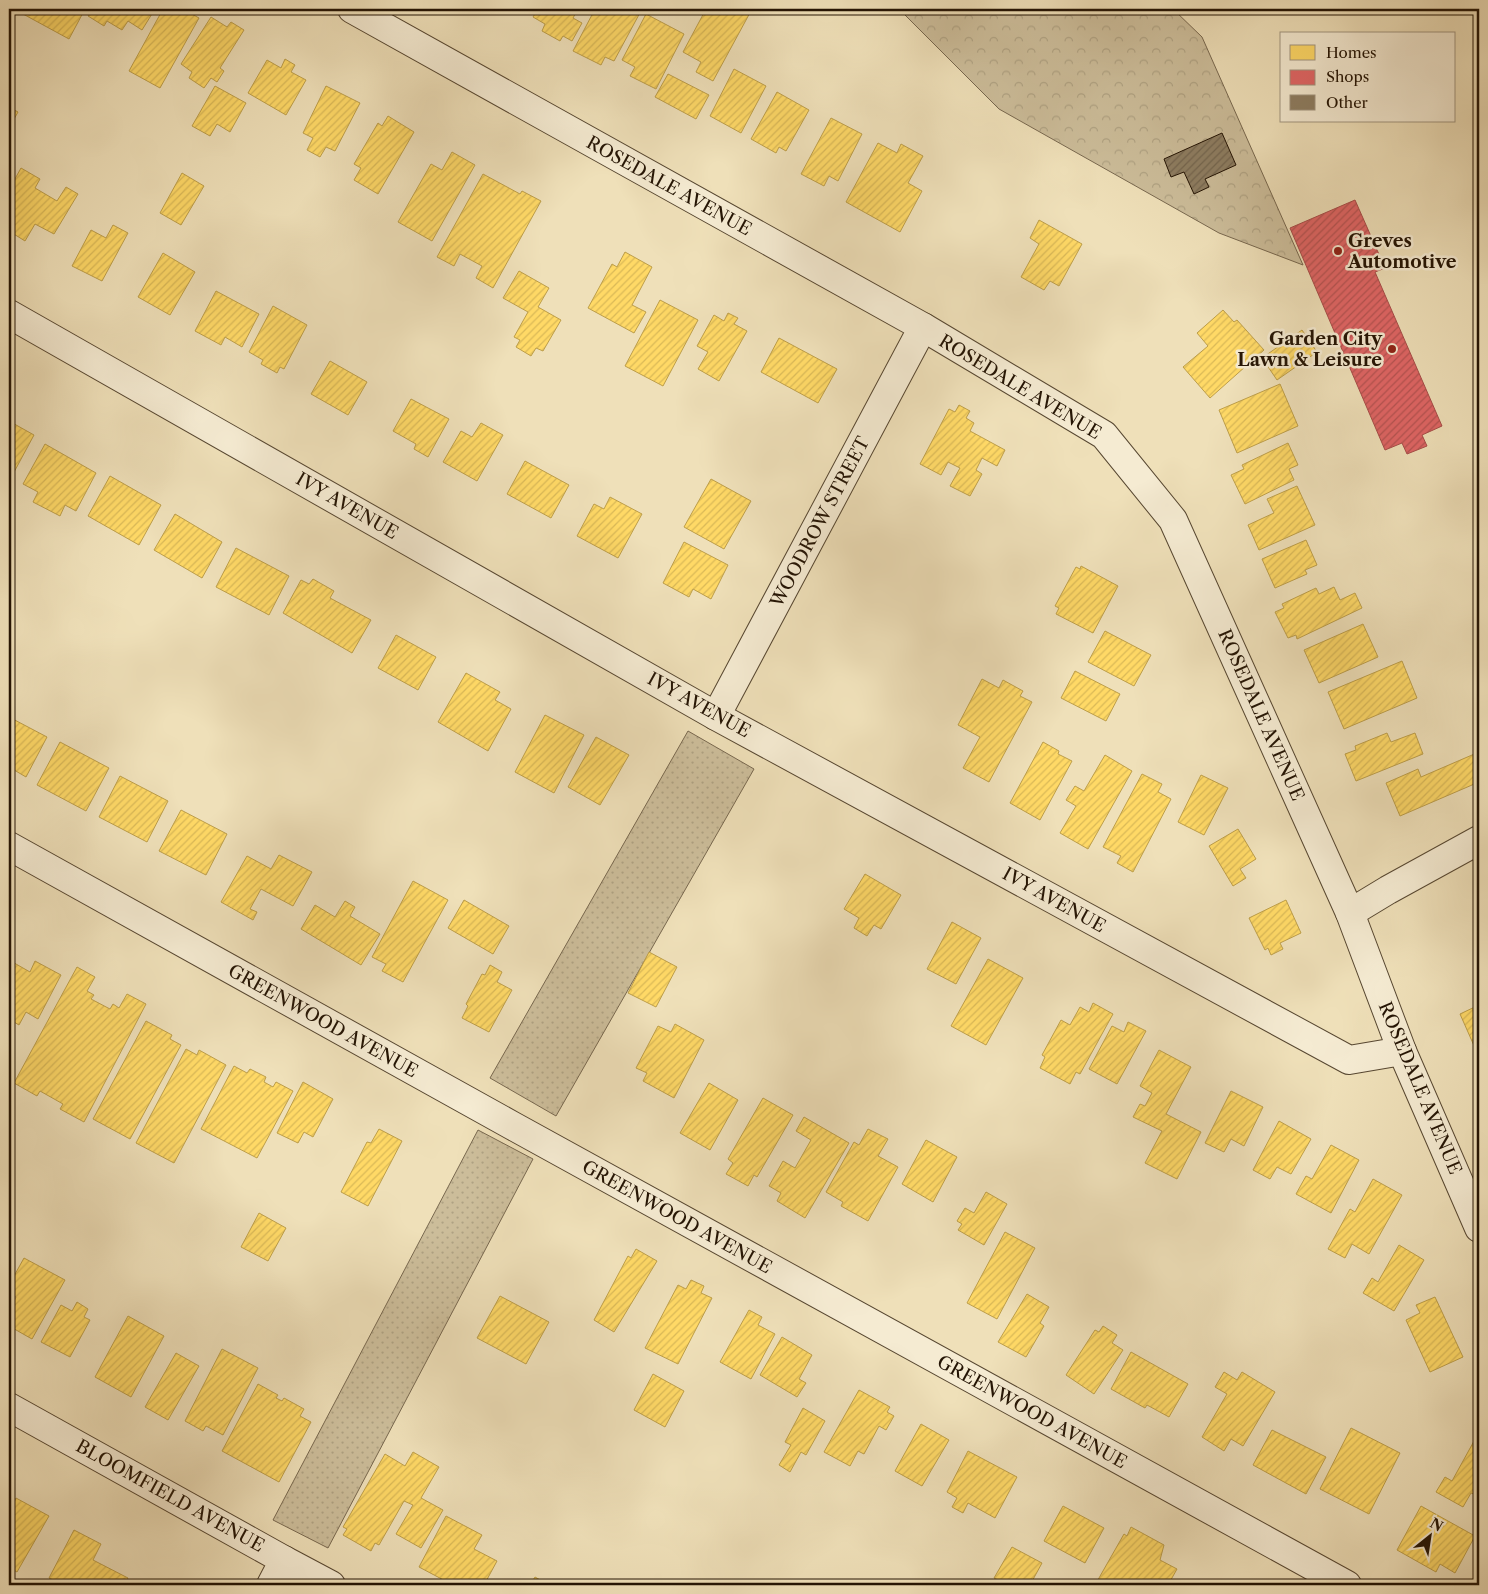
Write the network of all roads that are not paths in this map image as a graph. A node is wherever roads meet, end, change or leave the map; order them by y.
1 (352, 9) edge
2 (9, 314) edge
3 (923, 327) junction
4 (716, 716) junction
5 (1479, 840) edge
6 (9, 846) edge
7 (1350, 912) junction
8 (1402, 1051) junction
9 (1479, 1228) edge
10 (9, 1407) edge
11 (284, 1560) junction
12 (271, 1585) edge
13 (331, 1585) edge
14 (1347, 1585) edge

1 - 3 street, ROSEDALE AVENUE
2 - 4 street, IVY AVENUE
3 - 4 street, WOODROW STREET
3 - 7 street, ROSEDALE AVENUE
4 - 8 street, IVY AVENUE
5 - 7 street
6 - 14 street, GREENWOOD AVENUE
7 - 8 street, ROSEDALE AVENUE
8 - 9 street, ROSEDALE AVENUE
10 - 11 street, BLOOMFIELD AVENUE
11 - 12 street
11 - 13 street, BLOOMFIELD AVENUE

